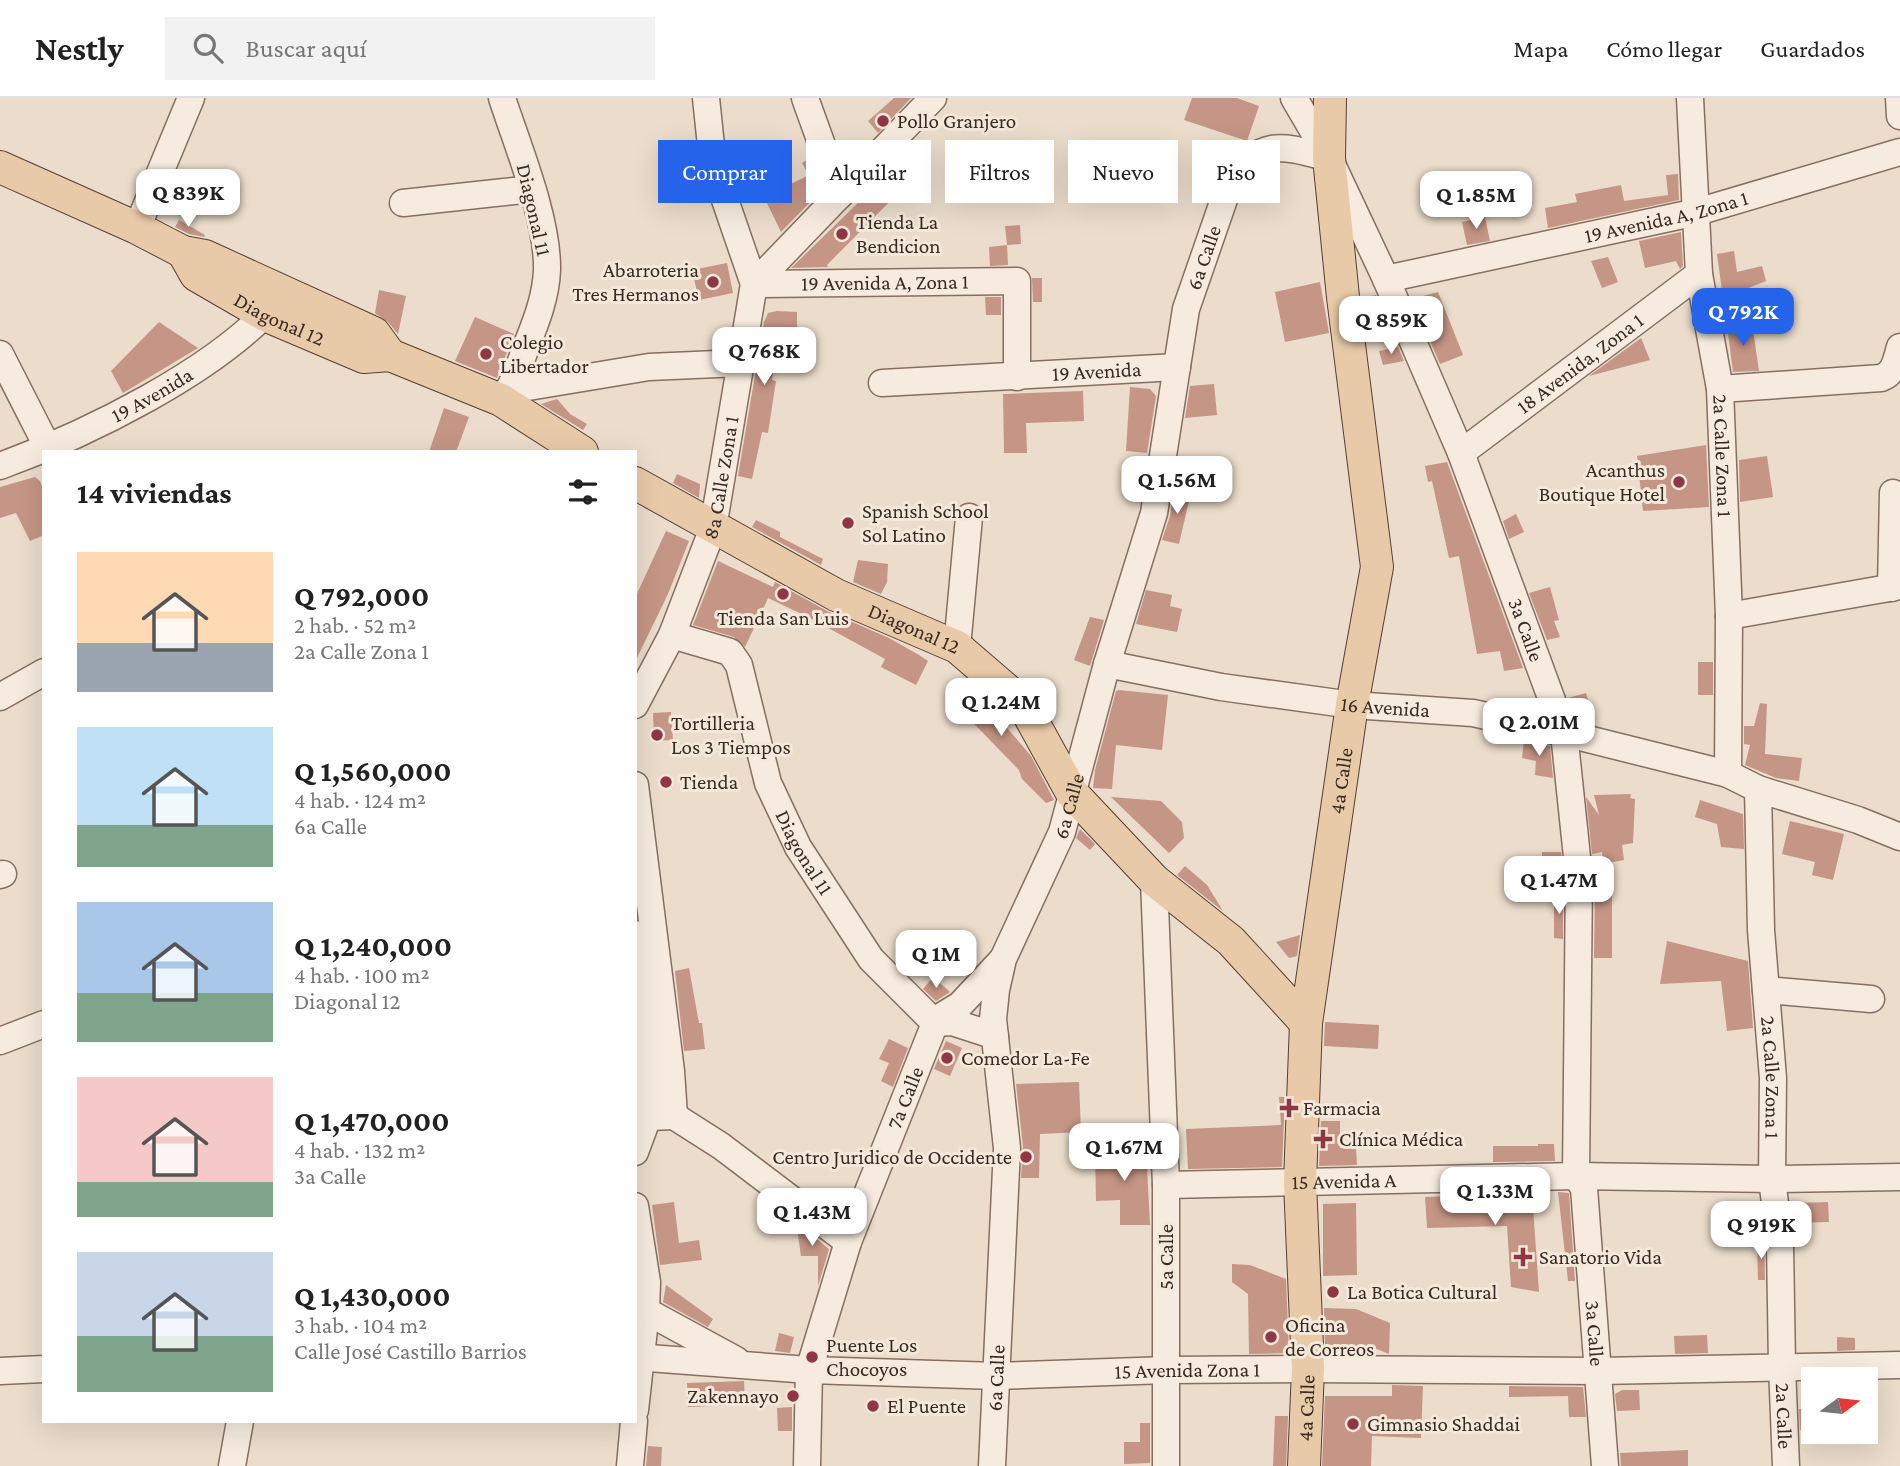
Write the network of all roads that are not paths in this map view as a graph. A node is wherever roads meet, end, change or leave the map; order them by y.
1 (191, 98) edge
2 (502, 98) edge
3 (706, 98) edge
4 (805, 98) edge
5 (933, 98) edge
6 (1294, 98) edge
7 (1330, 98) edge
8 (1690, 98) edge
9 (1899, 98) edge
10 (1900, 116) edge
11 (820, 140) edge
12 (893, 140) edge
13 (1900, 152) edge
14 (1329, 158) junction
15 (0, 167) edge
16 (532, 189) junction
17 (402, 203) dead end
18 (832, 203) edge
19 (1697, 212) junction
20 (137, 228) junction
21 (1699, 274) junction
22 (1387, 279) junction
23 (754, 284) junction
24 (275, 303) junction
25 (1900, 347) edge
26 (0, 354) edge
27 (740, 363) junction
28 (1177, 368) junction
29 (1017, 377) junction
30 (882, 383) dead end
31 (1720, 389) junction
32 (505, 395) junction
33 (49, 450) edge
34 (580, 450) edge
35 (42, 452) edge
36 (1461, 453) junction
37 (0, 466) edge
38 (637, 484) edge
39 (1893, 493) dead end
40 (970, 517) dead end
41 (713, 528) junction
42 (1895, 587) edge
43 (1729, 616) junction
44 (671, 635) junction
45 (957, 647) junction
46 (1107, 664) junction
47 (42, 673) edge
48 (0, 696) edge
49 (637, 699) edge
50 (1352, 705) junction
51 (1564, 733) junction
52 (1728, 774) junction
53 (1758, 789) junction
54 (1072, 793) junction
55 (637, 801) edge
56 (1900, 837) edge
57 (1153, 880) junction
58 (637, 957) edge
59 (1003, 959) junction
60 (1766, 990) junction
61 (1871, 999) dead end
62 (935, 1023) junction
63 (1307, 1023) junction
64 (42, 1025) edge
65 (995, 1036) junction
66 (0, 1041) edge
67 (674, 1116) junction
68 (648, 1117) junction
69 (637, 1147) edge
70 (1576, 1176) junction
71 (1900, 1177) edge
72 (1772, 1179) junction
73 (1300, 1182) junction
74 (1166, 1185) junction
75 (637, 1220) edge
76 (848, 1241) junction
77 (641, 1305) edge
78 (638, 1357) edge
79 (744, 1365) junction
80 (1782, 1366) junction
81 (1900, 1366) edge
82 (42, 1369) edge
83 (1308, 1369) junction
84 (809, 1370) junction
85 (1167, 1370) junction
86 (0, 1371) edge
87 (1598, 1371) junction
88 (637, 1375) edge
89 (997, 1376) junction
90 (240, 1423) edge
91 (634, 1423) edge
92 (232, 1466) edge
93 (630, 1466) edge
94 (807, 1466) edge
95 (992, 1466) edge
96 (1166, 1466) edge
97 (1304, 1466) edge
98 (1605, 1466) edge
99 (1786, 1466) edge

1 - 20 street
2 - 16 street, Diagonal 11
3 - 23 street
4 - 11 street
5 - 12 street
6 - 14 street, 3a Calle
7 - 14 main road, 4a Calle
8 - 19 street, 2a Calle Zona 1
9 - 10 street
13 - 19 street, 19 Avenida A, Zona 1
14 - 22 street, 3a Calle
14 - 28 street, 6a Calle
14 - 50 main road, 4a Calle
15 - 20 main road, Diagonal 12
16 - 17 street
16 - 32 street, Diagonal 11
18 - 23 street
19 - 21 street, 2a Calle Zona 1
19 - 22 street, 19 Avenida A, Zona 1
20 - 24 main road, Diagonal 12
21 - 31 street, 2a Calle Zona 1
21 - 36 street, 18 Avenida, Zona 1
22 - 36 street, 3a Calle
23 - 27 street, 8a Calle Zona 1
23 - 29 street, 19 Avenida A, Zona 1
24 - 32 main road, Diagonal 12
24 - 33 street, 19 Avenida
25 - 31 street
26 - 33 street
27 - 32 street
27 - 41 street, 8a Calle Zona 1
28 - 29 street, 19 Avenida
28 - 46 street, 6a Calle
29 - 30 street, 19 Avenida
31 - 43 street, 2a Calle Zona 1
32 - 34 main road, Diagonal 12
35 - 37 street, 19 Avenida
36 - 51 street, 3a Calle
38 - 41 main road, Diagonal 12
39 - 42 street
40 - 45 street
41 - 44 street, 8a Calle Zona 1
41 - 45 main road, Diagonal 12
42 - 43 street
43 - 52 street, 2a Calle Zona 1
44 - 49 street, 8a Calle Zona 1
44 - 62 street, Diagonal 11
45 - 54 main road, Diagonal 12
46 - 50 street, 16 Avenida
46 - 54 street, 6a Calle
47 - 48 street
50 - 51 street, 16 Avenida
50 - 63 main road, 4a Calle
51 - 52 street, 16 Avenida
51 - 70 street, 3a Calle
52 - 53 street, 16 Avenida
53 - 56 street, 16 Avenida
53 - 60 street, 2a Calle Zona 1
54 - 57 main road, Diagonal 12
54 - 59 street, 6a Calle
55 - 67 street
57 - 63 main road, Diagonal 12
57 - 74 street, 5a Calle
58 - 68 street
59 - 62 street
59 - 65 street, 6a Calle
60 - 61 street
60 - 72 street, 2a Calle Zona 1
62 - 65 street
62 - 76 street, 7a Calle
63 - 73 main road, 4a Calle
64 - 66 street
65 - 89 street, 6a Calle
67 - 68 street
67 - 76 street
68 - 69 street
70 - 72 street, 15 Avenida A
70 - 73 street, 15 Avenida A
70 - 87 street, 3a Calle
71 - 72 street, 15 Avenida A
72 - 80 street, 2a Calle Zona 1
73 - 74 street, 15 Avenida A
73 - 83 main road, 4a Calle
74 - 85 street, 5a Calle
75 - 77 street
76 - 84 street, 7a Calle
77 - 78 street
77 - 79 street
78 - 79 street, 15 Avenida Zona 1
78 - 88 street
79 - 84 street, 15 Avenida Zona 1
80 - 81 street, 15 Avenida Zona 1
80 - 87 street, 15 Avenida Zona 1
80 - 99 street, 2a Calle
82 - 86 street
83 - 85 street, 15 Avenida Zona 1
83 - 87 street, 15 Avenida Zona 1
83 - 97 main road, 4a Calle
84 - 89 street, 15 Avenida Zona 1
84 - 94 street, 7a Calle
85 - 89 street, 15 Avenida Zona 1
85 - 96 street, 5a Calle
87 - 98 street, 3a Calle
89 - 95 street, 6a Calle
90 - 92 street
91 - 93 street

